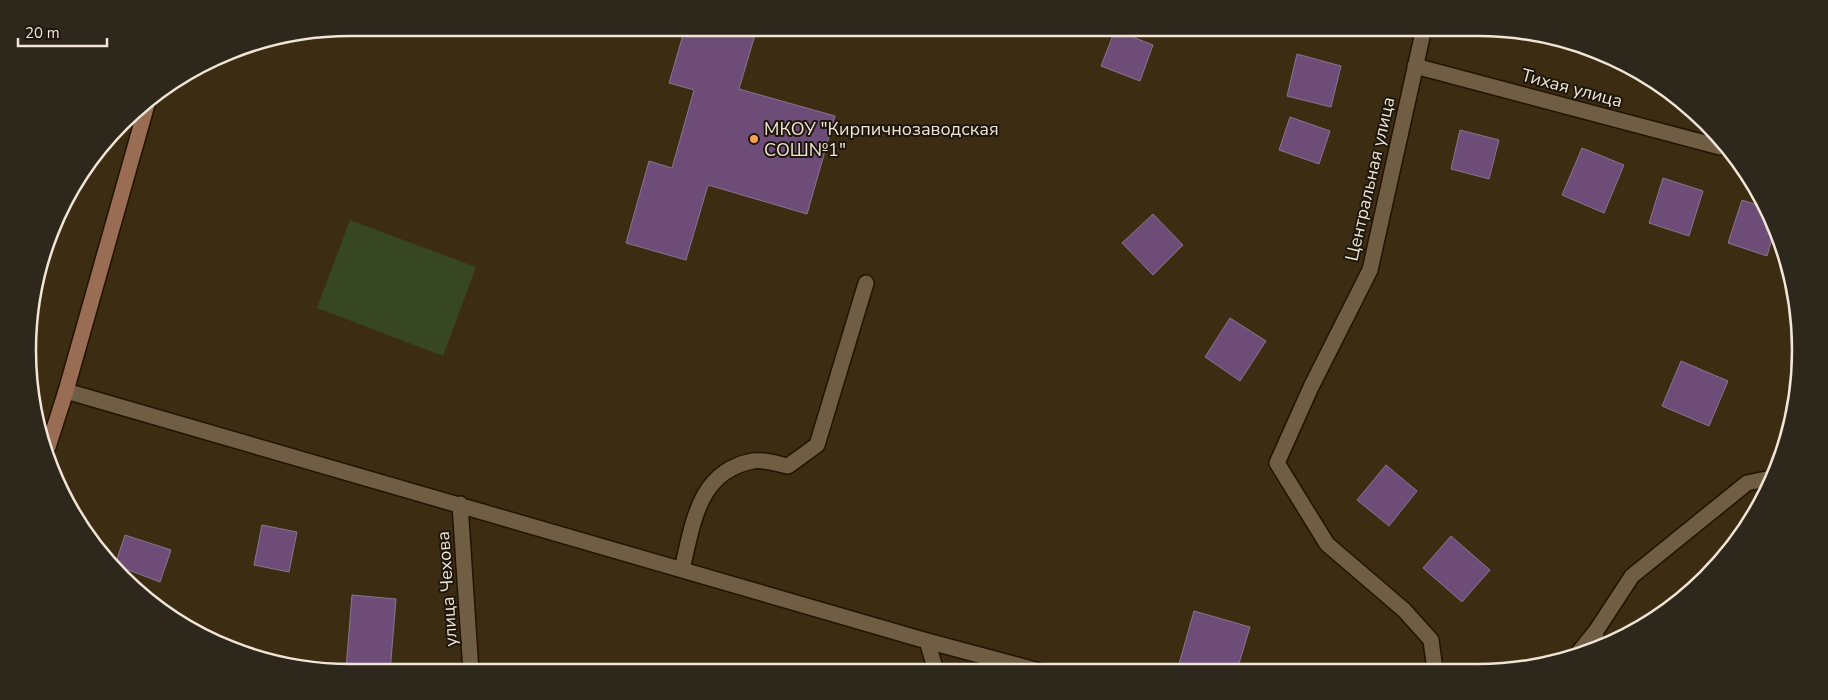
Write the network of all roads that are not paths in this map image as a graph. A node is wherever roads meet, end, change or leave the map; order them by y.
1 (1422, 36) edge
2 (1415, 66) junction
3 (145, 113) edge
4 (1716, 146) edge
5 (866, 283) dead end
6 (66, 391) junction
7 (49, 437) edge
8 (1763, 480) edge
9 (460, 504) junction
10 (682, 569) junction
11 (1596, 631) junction
12 (927, 641) junction
13 (1595, 641) edge
14 (1585, 645) edge
15 (470, 664) edge
16 (934, 664) edge
17 (1013, 664) edge
18 (1434, 664) edge

1 - 2 street, Центральная улица
2 - 4 street, Тихая улица
2 - 18 street, Центральная улица
3 - 6 street
5 - 10 street
6 - 7 street
6 - 9 street
8 - 11 street
9 - 10 street
9 - 15 street, улица Чехова
10 - 12 street
11 - 13 street
11 - 14 street
12 - 16 street
12 - 17 street

